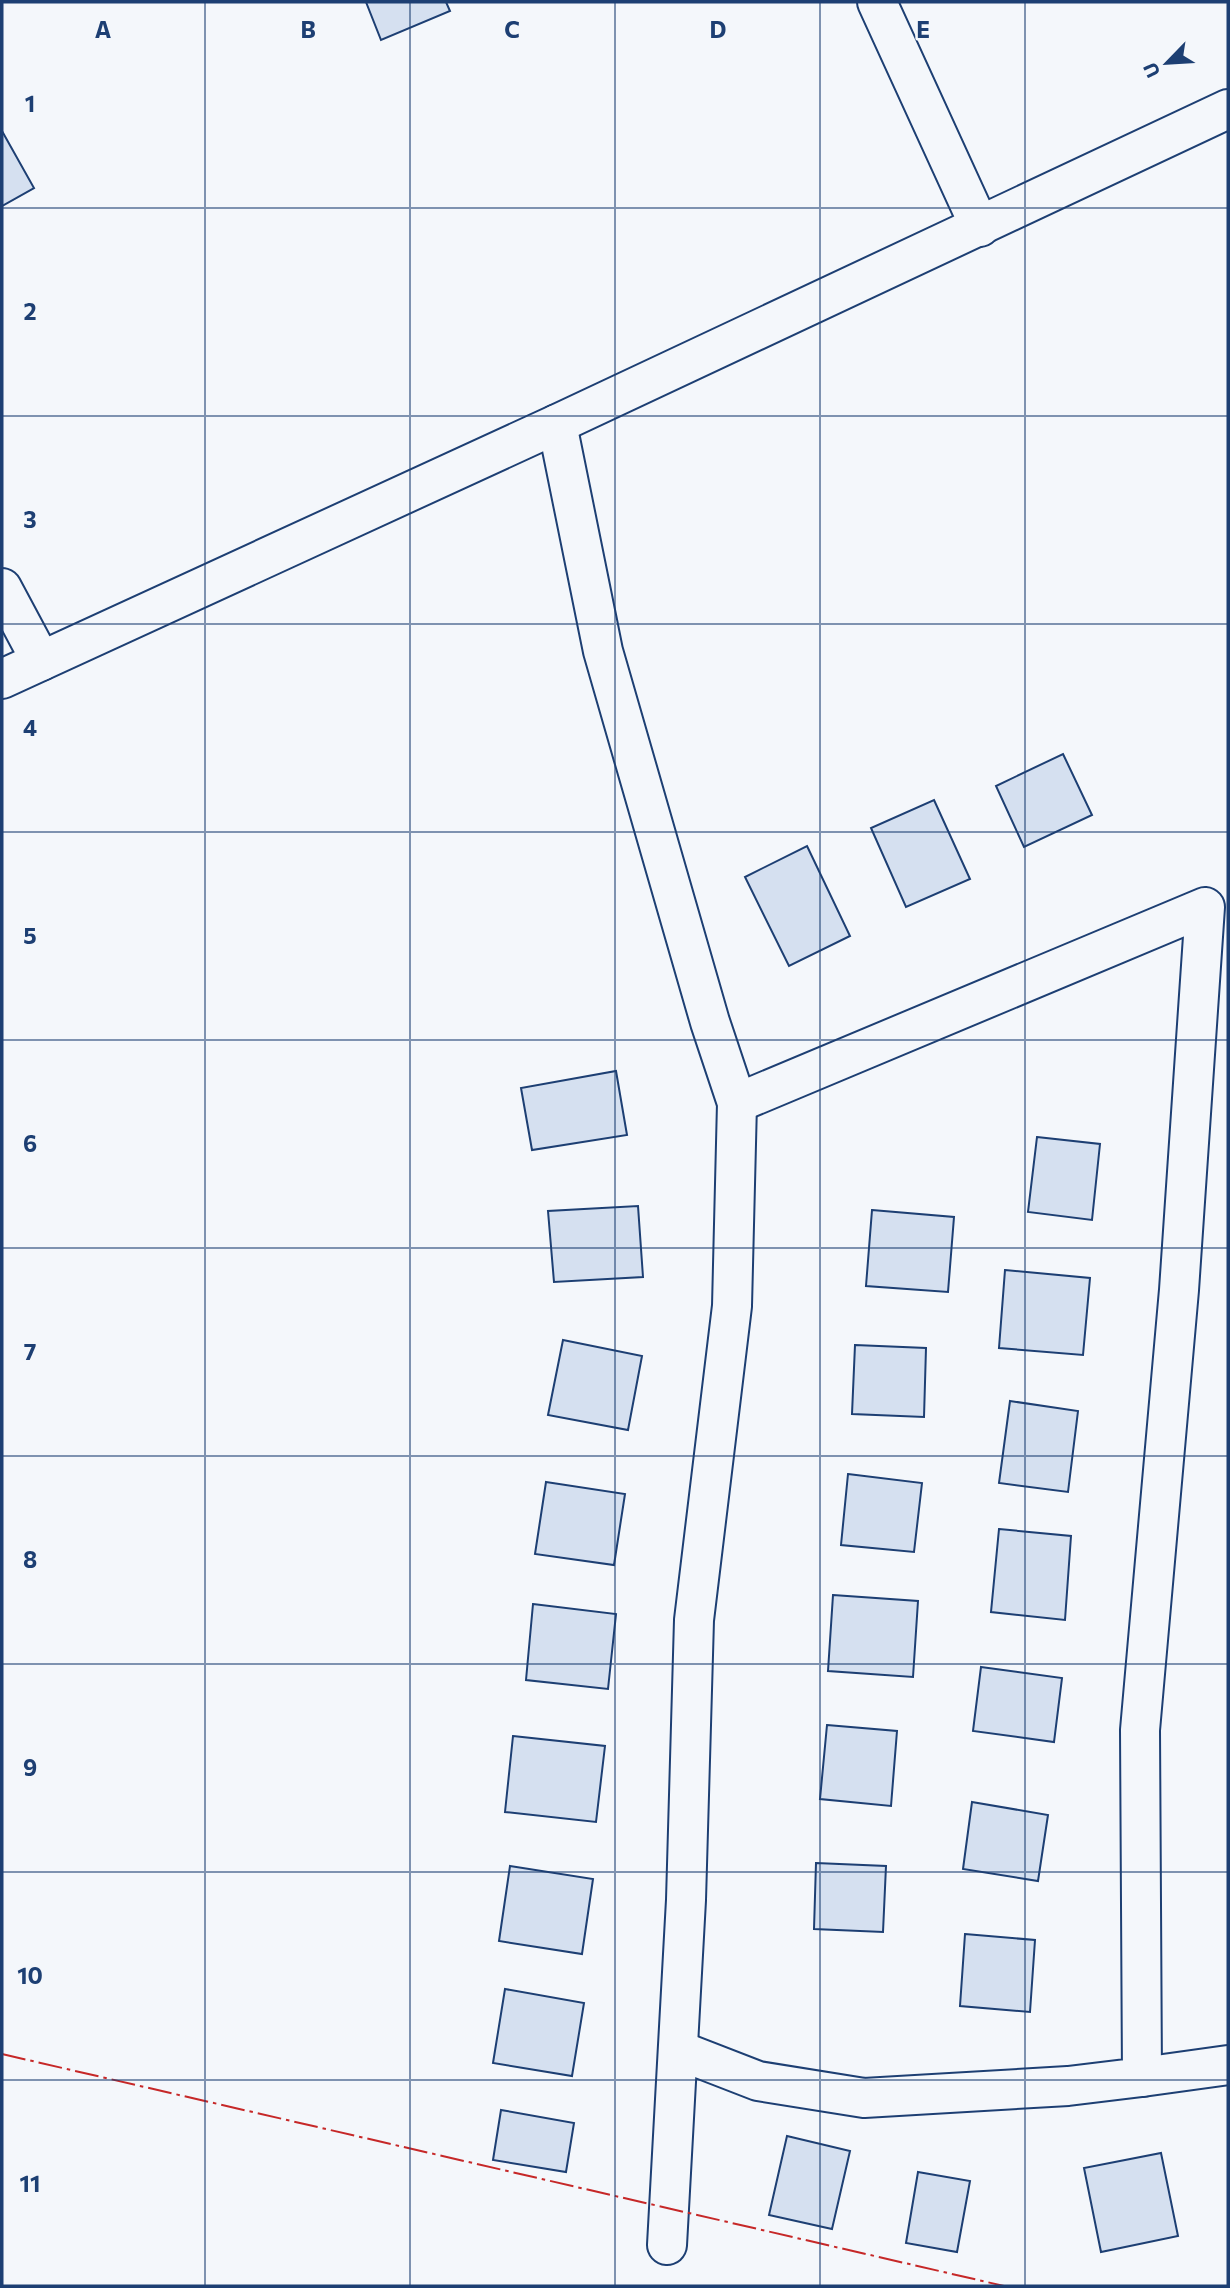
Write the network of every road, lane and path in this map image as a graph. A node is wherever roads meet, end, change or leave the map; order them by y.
1 (877, 2) edge
2 (1228, 109) edge
3 (980, 227) junction
4 (557, 424) junction
5 (2, 588) edge
6 (41, 661) junction
7 (2, 679) edge
8 (1217, 901) edge
9 (737, 1103) junction
10 (678, 2050) junction
11 (1228, 2065) edge
12 (1142, 2077) junction
13 (667, 2245) dead end

1 - 3 street
2 - 3 street
3 - 4 street
4 - 6 street
4 - 9 street
5 - 6 street
6 - 7 street
8 - 9 street
8 - 12 street
9 - 10 street
10 - 12 street
10 - 13 street
11 - 12 street

